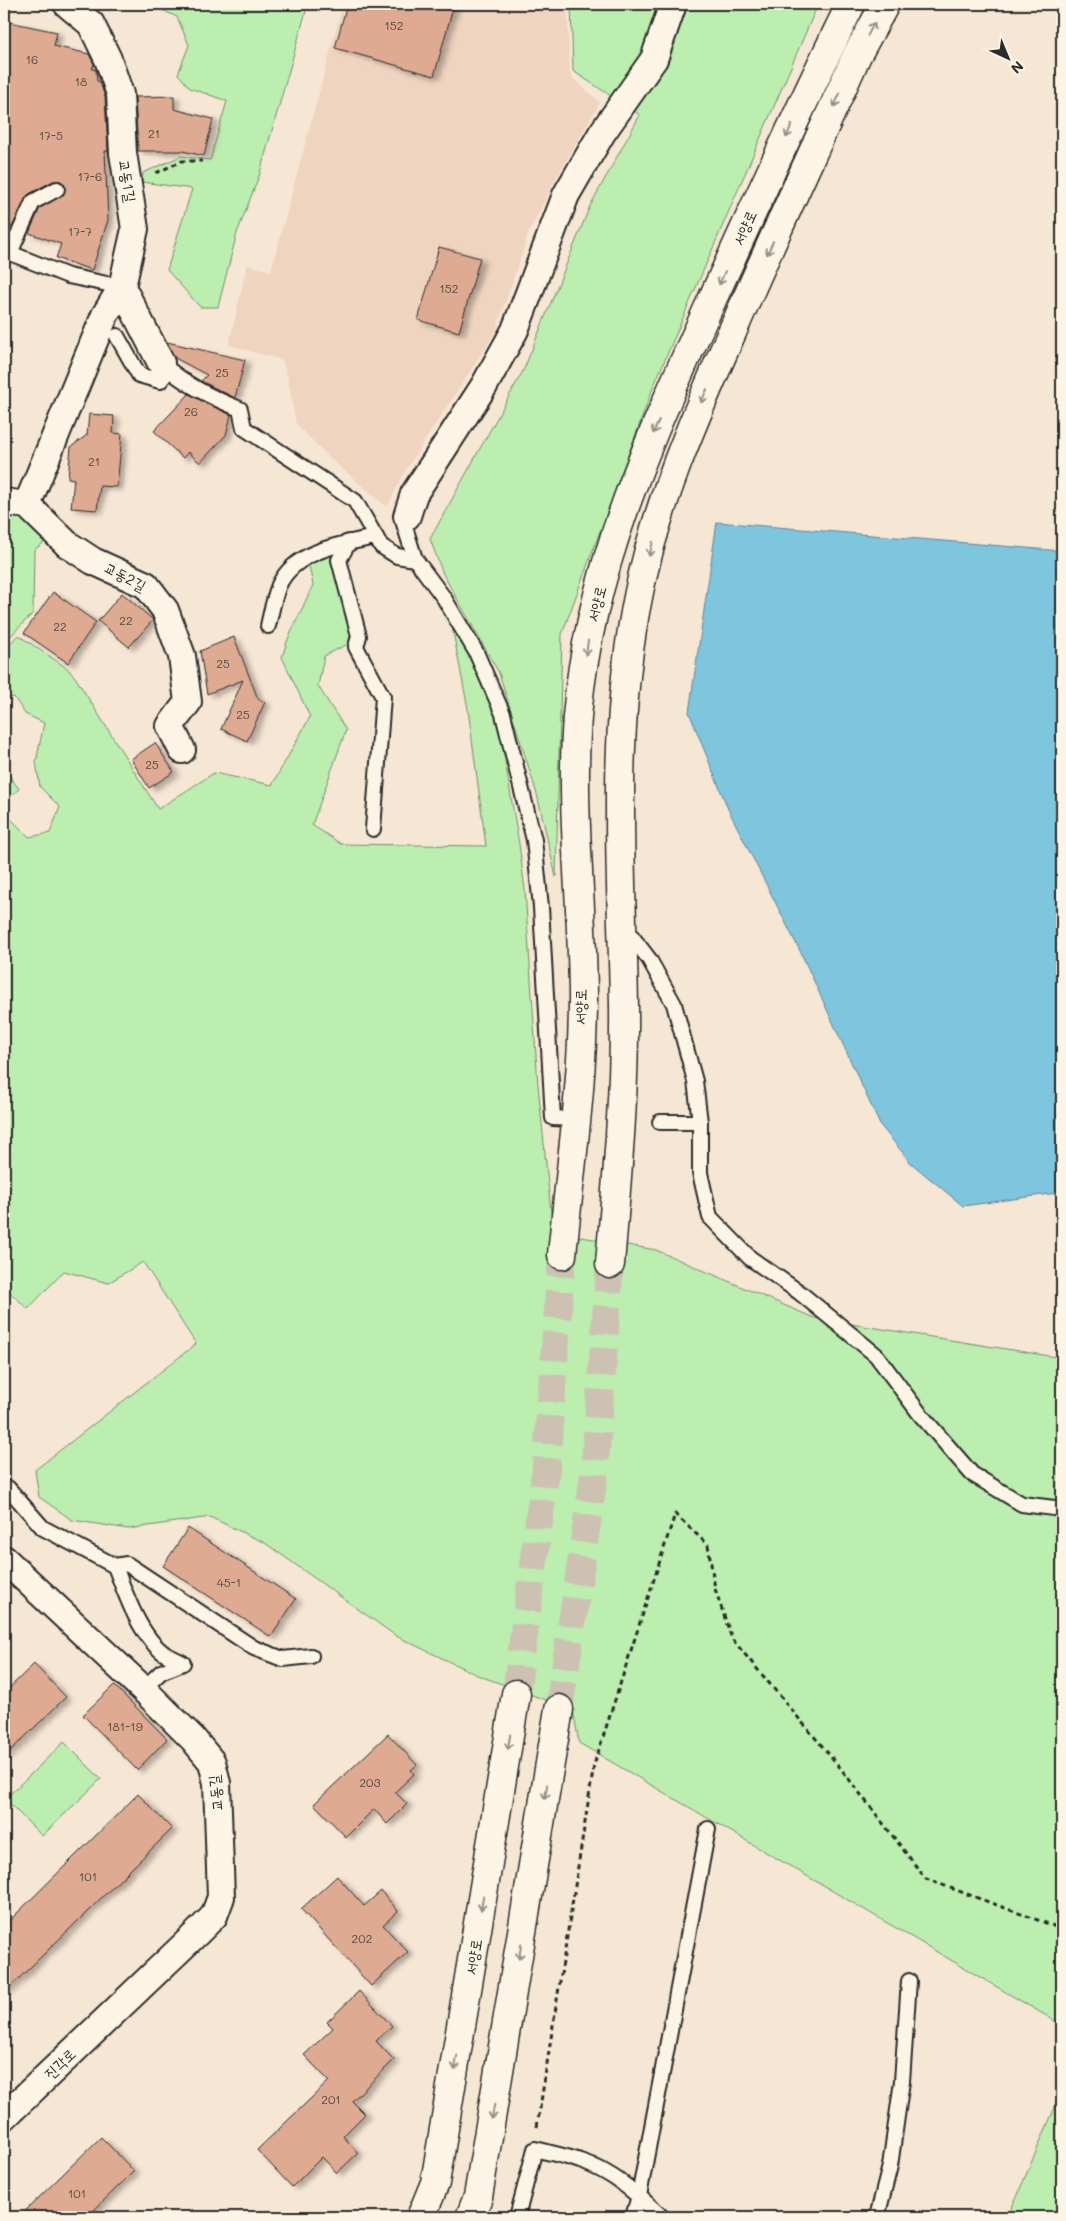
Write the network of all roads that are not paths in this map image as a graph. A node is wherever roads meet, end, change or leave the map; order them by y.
1 (67, 4) edge
2 (673, 4) edge
3 (841, 4) edge
4 (851, 4) edge
5 (885, 4) edge
6 (810, 86) junction
7 (57, 189) dead end
8 (7, 253) edge
9 (122, 288) junction
10 (117, 336) dead end
11 (165, 367) junction
12 (16, 503) edge
13 (407, 516) joint
14 (376, 538) junction
15 (349, 542) junction
16 (415, 559) junction
17 (268, 626) dead end
18 (182, 750) dead end
19 (373, 829) dead end
20 (622, 924) junction
21 (570, 1118) dead end
22 (660, 1122) dead end
23 (700, 1122) junction
24 (562, 1255) tunnel mouth
25 (610, 1264) tunnel mouth
26 (8, 1488) dead end
27 (1062, 1509) edge
28 (4, 1559) edge
29 (115, 1566) junction
30 (311, 1656) dead end
31 (143, 1689) junction
32 (516, 1694) tunnel mouth
33 (559, 1709) tunnel mouth
34 (708, 1829) dead end
35 (909, 1981) dead end
36 (115, 2011) joint
37 (4, 2117) edge
38 (639, 2196) junction
39 (421, 2217) edge
40 (470, 2217) edge
41 (518, 2217) edge
42 (632, 2217) edge
43 (662, 2217) edge
44 (877, 2217) edge

1 - 9 street, 교동1길
2 - 13 street
3 - 6 main road
4 - 6 main road, 서양로
5 - 20 main road, 서양로
6 -> 24 main road, 서양로
7 - 8 lane
8 - 9 lane
9 - 11 street
9 - 12 street, 교동1길
10 - 11 lane
11 - 14 lane
12 - 18 street, 교동2길
13 - 16 lane
14 - 15 lane
14 - 16 lane
15 - 17 lane
15 - 19 lane
16 - 21 lane
20 - 23 lane
20 - 25 main road, 서양로
22 - 23 lane
23 - 27 lane
26 - 29 lane
28 - 31 street, 교동길
29 - 30 lane
29 - 31 lane
31 - 36 street, 교동길
32 -> 39 main road, 서양로
33 -> 40 main road
34 - 38 lane
35 - 44 lane
36 - 37 street, 진각로
38 - 41 lane
38 - 42 lane
38 - 43 lane

